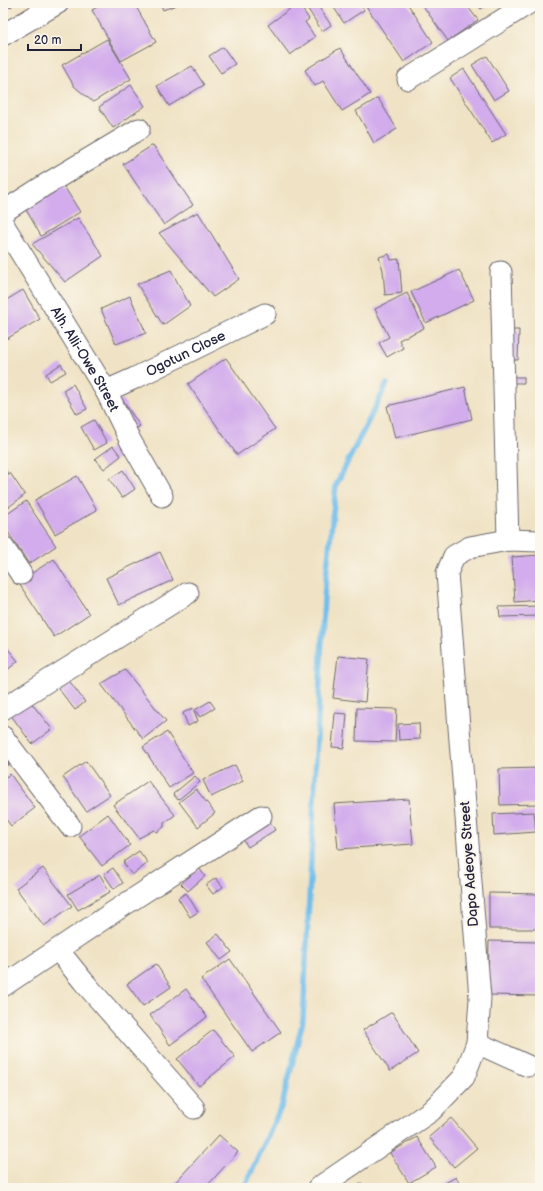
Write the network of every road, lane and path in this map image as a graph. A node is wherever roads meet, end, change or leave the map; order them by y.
1 (58, 3) edge
2 (529, 3) edge
3 (3, 35) edge
4 (408, 79) dead end
5 (138, 129) dead end
6 (3, 212) edge
7 (3, 224) edge
8 (501, 272) dead end
9 (265, 314) dead end
10 (106, 391) junction
11 (162, 496) dead end
12 (508, 540) junction
13 (540, 541) edge
14 (3, 547) edge
15 (20, 574) dead end
16 (188, 593) dead end
17 (3, 709) edge
18 (3, 737) edge
19 (261, 816) dead end
20 (70, 826) dead end
21 (58, 950) junction
22 (3, 986) edge
23 (477, 1043) junction
24 (528, 1066) dead end
25 (194, 1108) dead end
26 (318, 1188) edge

1 - 3 street
2 - 4 street
5 - 6 street
7 - 10 street, Alh. Alli-Owe Street
8 - 12 street
9 - 10 street, Ogotun Close
10 - 11 street, Alh. Alli-Owe Street
12 - 13 street, Dapo Adeoye Street
12 - 23 street, Dapo Adeoye Street
14 - 15 street
16 - 17 street
18 - 20 street
19 - 21 street
21 - 22 street
21 - 25 street
23 - 24 street
23 - 26 street, Dapo Adeoye Street

